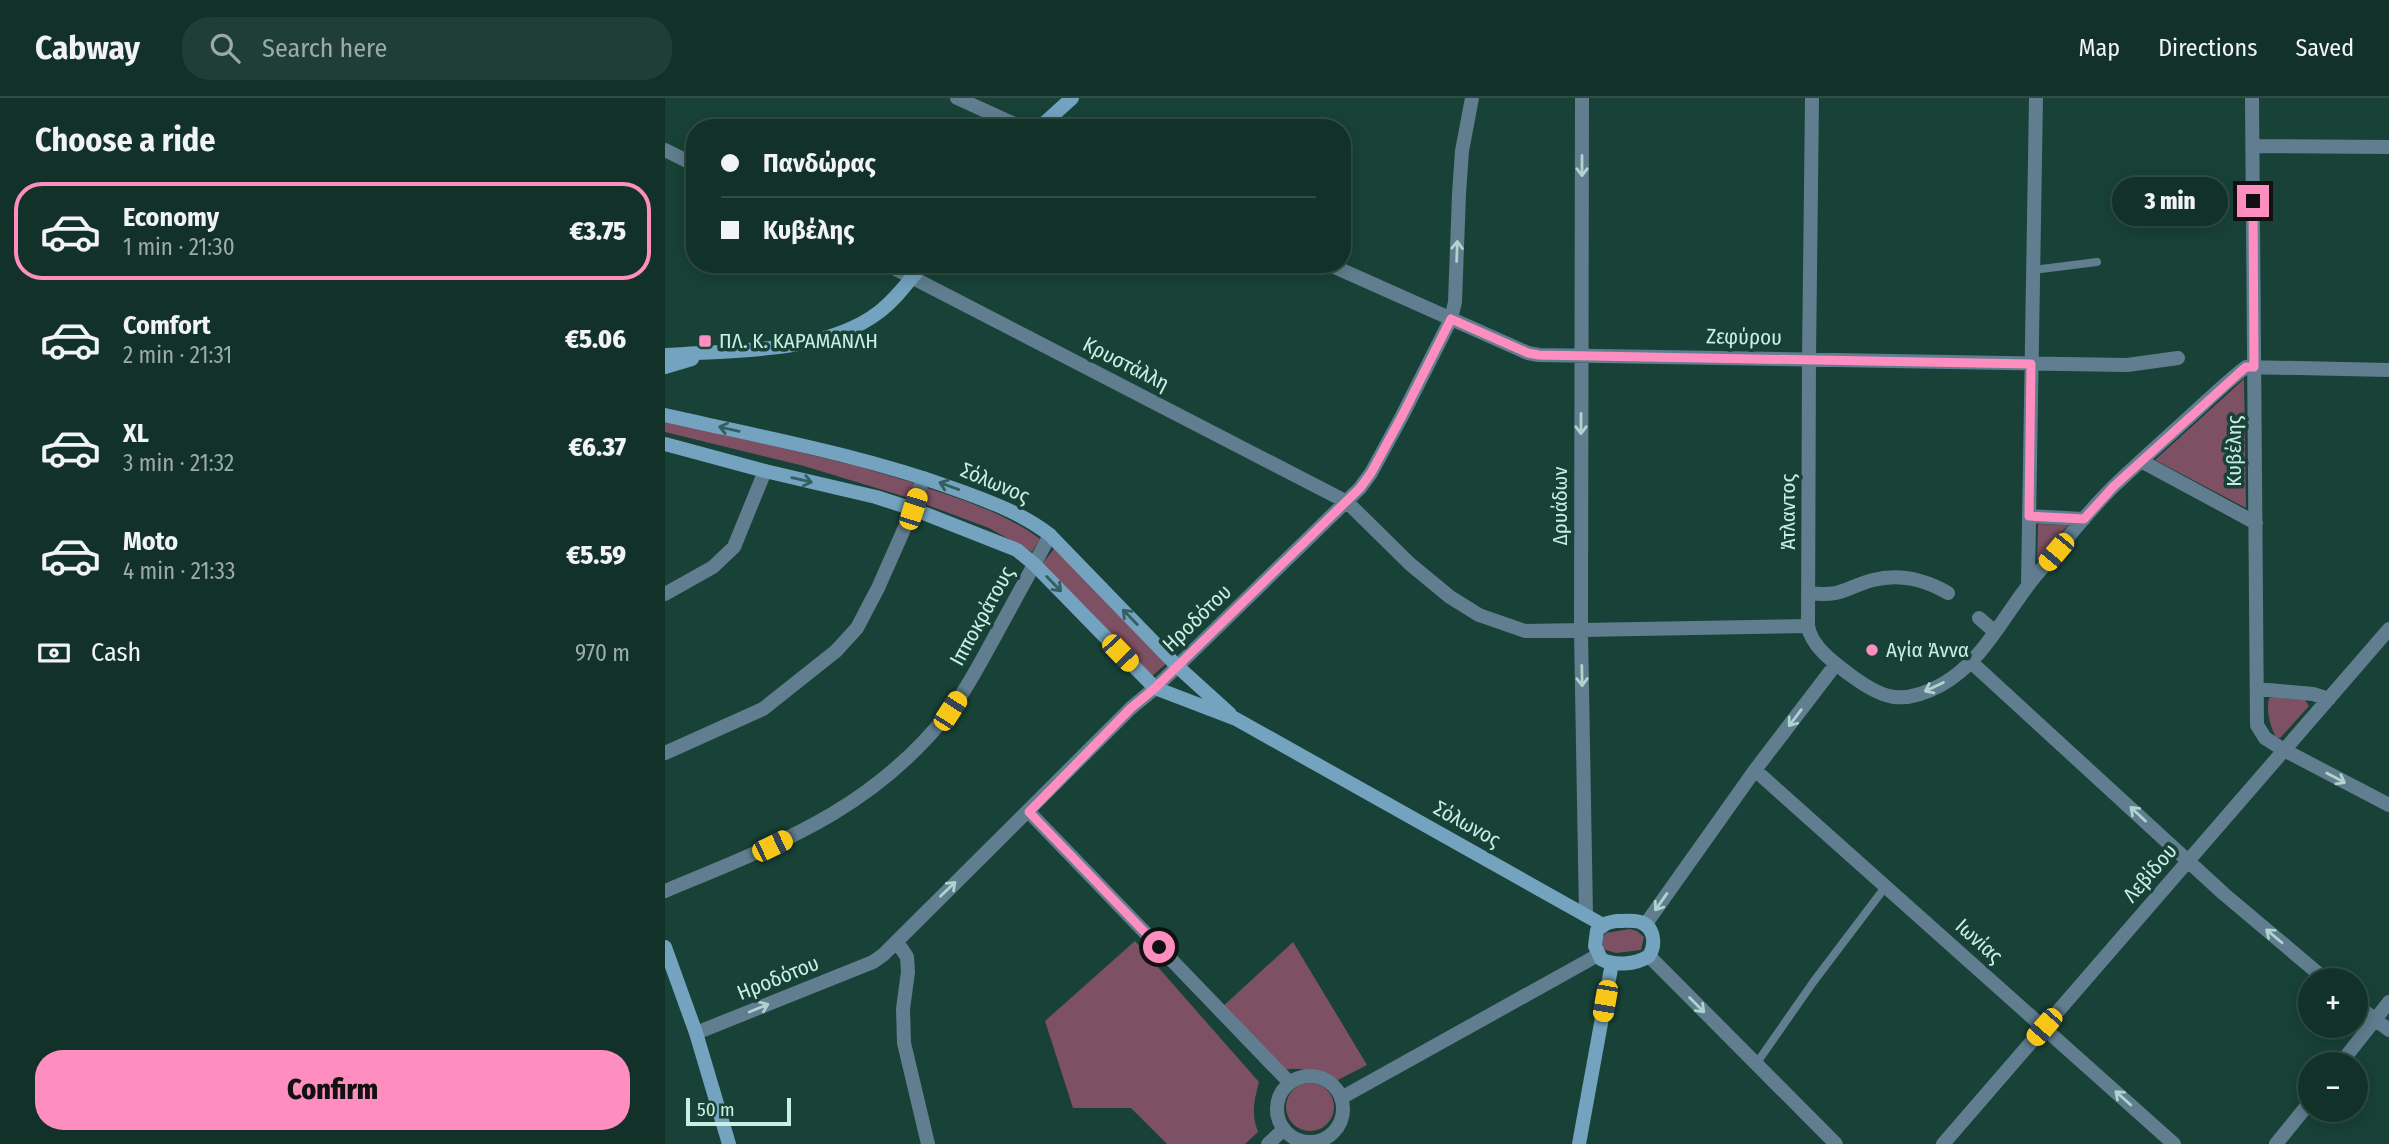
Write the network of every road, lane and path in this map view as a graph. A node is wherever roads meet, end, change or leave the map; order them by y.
1 (957, 98) edge
2 (1072, 98) edge
3 (1472, 98) edge
4 (1582, 98) edge
5 (1812, 98) edge
6 (2036, 98) edge
7 (2252, 98) edge
8 (1003, 119) edge
9 (1049, 119) edge
10 (2253, 146) junction
11 (2389, 147) edge
12 (665, 150) edge
13 (686, 160) edge
14 (2097, 262) dead end
15 (2033, 270) junction
16 (904, 273) edge
17 (915, 273) edge
18 (1348, 273) edge
19 (912, 277) junction
20 (1451, 319) junction
21 (713, 352) junction
22 (665, 355) edge
23 (1581, 356) junction
24 (2178, 358) dead end
25 (1809, 359) junction
26 (2031, 364) junction
27 (665, 367) edge
28 (2254, 367) junction
29 (2389, 370) edge
30 (665, 415) edge
31 (665, 444) edge
32 (2141, 461) junction
33 (765, 471) junction
34 (923, 478) junction
35 (1347, 502) junction
36 (913, 509) junction
37 (2029, 516) junction
38 (2084, 519) junction
39 (2256, 523) junction
40 (1050, 535) junction
41 (1034, 564) junction
42 (2028, 584) junction
43 (1809, 593) junction
44 (1948, 593) dead end
45 (665, 594) edge
46 (1979, 618) dead end
47 (1808, 626) junction
48 (2389, 629) edge
49 (1581, 631) junction
50 (1996, 632) junction
51 (1971, 662) junction
52 (1836, 664) junction
53 (1177, 666) junction
54 (1155, 688) junction
55 (2257, 689) junction
56 (2329, 699) junction
57 (1236, 719) junction
58 (2284, 750) junction
59 (665, 753) edge
60 (1755, 770) junction
61 (2389, 806) edge
62 (1029, 812) junction
63 (2188, 860) junction
64 (1885, 886) junction
65 (665, 891) edge
66 (1586, 915) junction
67 (1603, 925) junction
68 (1645, 925) junction
69 (897, 942) junction
70 (665, 947) edge
71 (1598, 955) junction
72 (1649, 956) junction
73 (1612, 963) junction
74 (2312, 968) edge
75 (2389, 1002) edge
76 (2368, 1015) edge
77 (2375, 1021) junction
78 (2044, 1027) junction
79 (2389, 1030) edge
80 (695, 1033) junction
81 (2350, 1052) edge
82 (1756, 1064) junction
83 (1290, 1083) junction
84 (1341, 1097) junction
85 (2298, 1117) edge
86 (1284, 1129) junction
87 (1335, 1139) edge
88 (1304, 1143) edge
89 (729, 1144) edge
90 (928, 1144) edge
91 (1268, 1144) edge
92 (1579, 1144) edge
93 (1836, 1144) edge
94 (1943, 1144) edge
95 (2174, 1144) edge
96 (2276, 1144) edge

1 - 8 street
2 - 9 street
20 -> 3 street, Ηροδότου
4 -> 23 street, Δρυάδων
5 - 25 street, Άτλαντος
6 - 15 street
7 - 10 street, Κυβέλης
10 - 11 street
10 - 28 street, Κυβέλης
12 - 13 street
14 - 15 lane
15 - 26 street
16 - 19 street, Κρυστάλλη
17 - 19 street
18 - 20 street, Ζεφύρου
19 - 21 street
19 - 35 street, Κρυστάλλη
20 - 23 street, Ζεφύρου
20 - 35 street, Ηροδότου
21 - 22 street
21 - 27 street
23 - 25 street, Ζεφύρου
23 -> 49 street, Δρυάδων
24 - 26 street, Ζεφύρου
25 - 26 street, Ζεφύρου
25 - 43 street, Άτλαντος
26 - 37 street
28 - 29 street
28 - 32 street
28 - 39 street, Κυβέλης
34 -> 30 street, Σόλωνος
31 - 33 street, Σόλωνος
32 - 38 street
32 - 39 street
33 -> 36 street, Σόλωνος
33 - 45 street
34 - 36 street
40 -> 34 street, Σόλωνος
35 - 49 street, Κρυστάλλη
35 - 53 street, Ηροδότου
36 - 41 street, Σόλωνος
36 - 59 street
37 - 38 street
37 - 42 street
38 - 42 street
39 - 55 street, Κυβέλης
40 - 41 street, Ιπποκράτους
53 -> 40 street, Σόλωνος
41 -> 54 street, Σόλωνος
41 - 65 street, Ιπποκράτους
42 - 50 street
43 - 44 street
43 - 47 street, Άτλαντος
46 - 50 street
47 - 49 street, Κρυστάλλη
47 - 52 street
48 - 56 street, Λεβίδου
49 -> 66 street, Δρυάδων
50 - 51 street
51 -> 52 street
63 -> 51 street
52 -> 60 street
53 - 54 street, Ηροδότου
53 - 57 street, Σόλωνος
54 - 57 street, Σόλωνος
54 - 62 street, Ηροδότου
55 - 56 street
55 - 58 street, Κυβέλης
56 - 58 street, Λεβίδου
57 - 66 street, Σόλωνος
58 -> 61 street, Κυβέλης
58 - 63 street, Λεβίδου
60 - 64 street, Ιωνίας
60 -> 68 street
69 -> 62 street, Ηροδότου
62 - 83 street
74 -> 63 street
63 - 78 street, Λεβίδου
64 - 78 street, Ιωνίας
64 - 82 lane
66 - 67 street, Σόλωνος
67 - 68 street
67 - 71 street
68 - 72 street
80 -> 69 street, Ηροδότου
69 - 90 street
70 - 80 street
71 - 73 street
71 - 84 street
72 - 73 street
72 -> 82 street
73 - 92 street
75 - 77 street
76 - 77 street
77 - 79 street
77 - 81 street
78 - 94 street, Λεβίδου
95 -> 78 street, Ιωνίας
80 - 89 street
82 - 93 street
83 - 84 street
83 - 86 street
84 - 87 street
85 - 96 street
86 - 88 street
86 - 91 street
87 - 88 street

